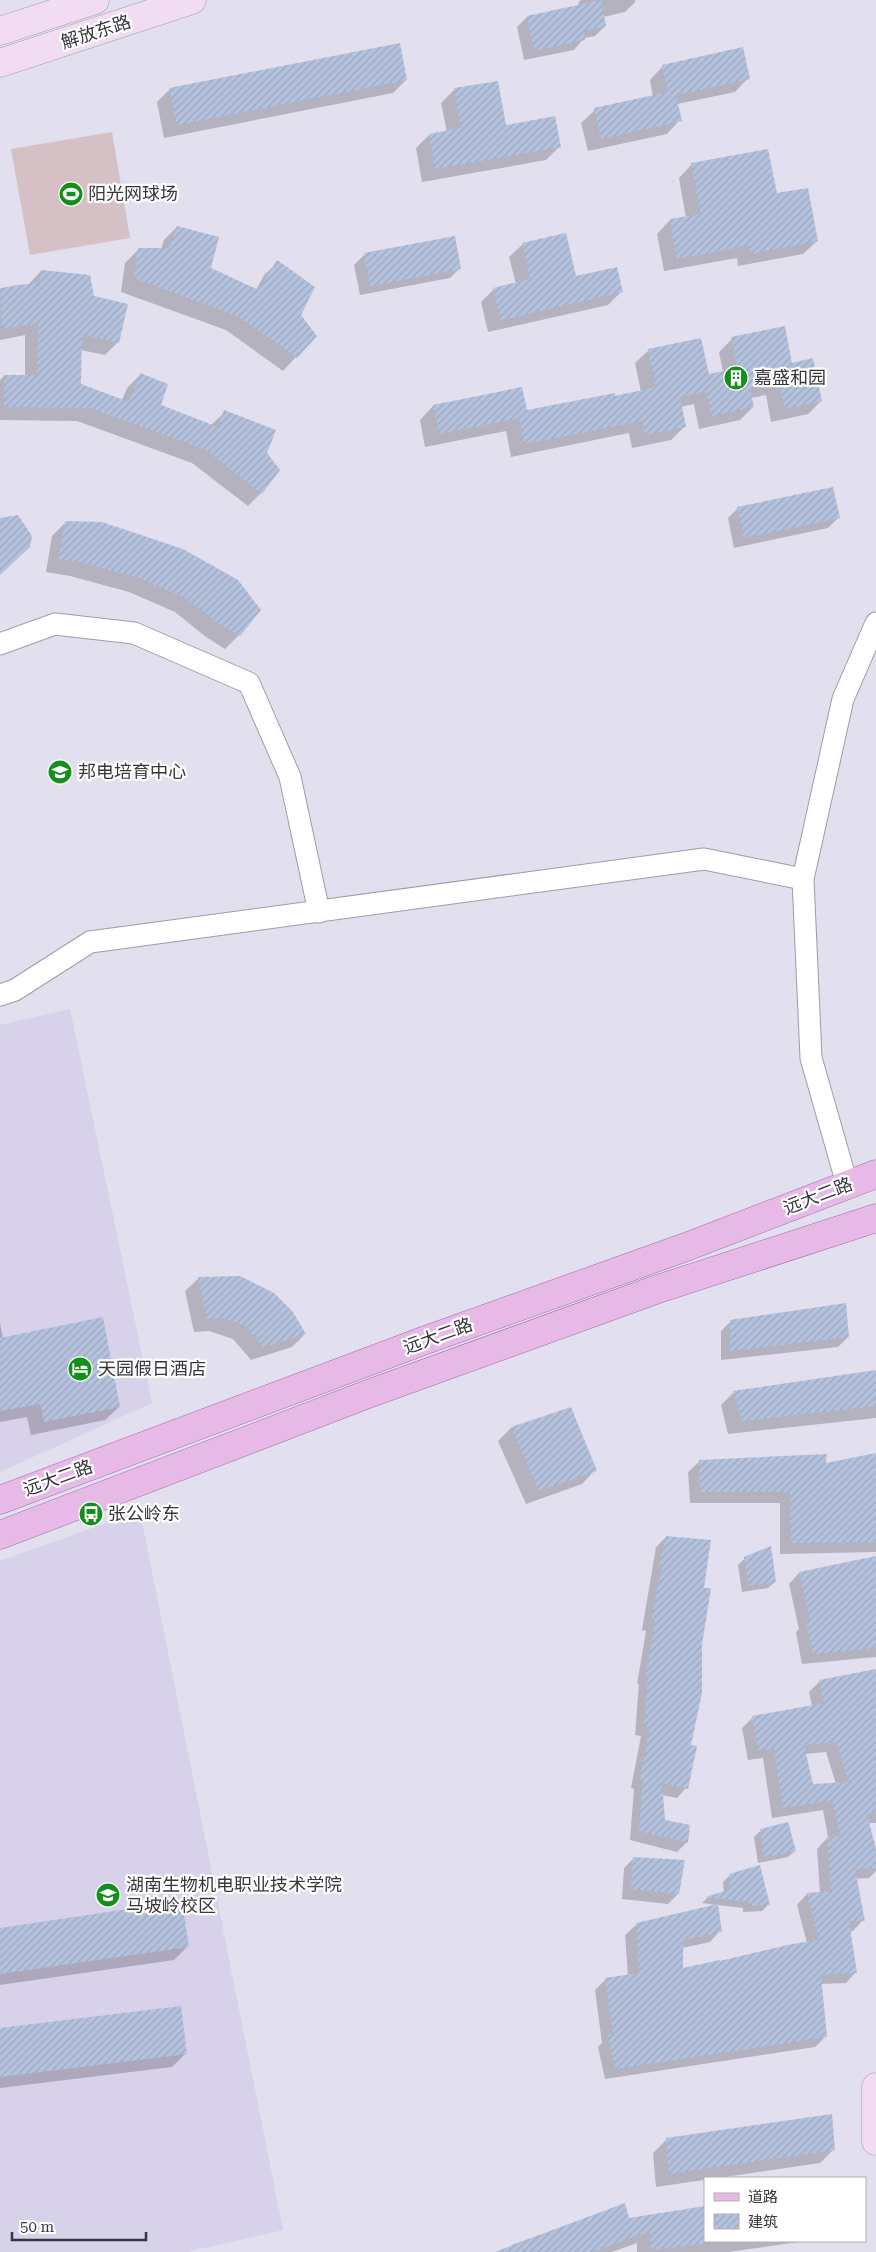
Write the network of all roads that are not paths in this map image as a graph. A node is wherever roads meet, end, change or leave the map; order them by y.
1 (95, 0) edge
2 (192, 0) edge
3 (0, 31) edge
4 (0, 63) edge
5 (876, 623) edge
6 (0, 644) edge
7 (803, 879) junction
8 (319, 912) junction
9 (0, 994) edge
10 (876, 1174) edge
11 (847, 1184) junction
12 (876, 1218) edge
13 (0, 1500) edge
14 (0, 1535) edge
15 (876, 2087) edge
16 (876, 2141) edge

1 - 3 main road, 解放东路
2 - 4 main road, 解放东路
5 - 7 street
6 - 8 street
7 - 8 street
7 - 11 street
8 - 9 street
10 - 11 main road, 远大二路
11 - 13 main road, 远大二路
12 - 14 main road, 远大二路
15 - 16 main road

